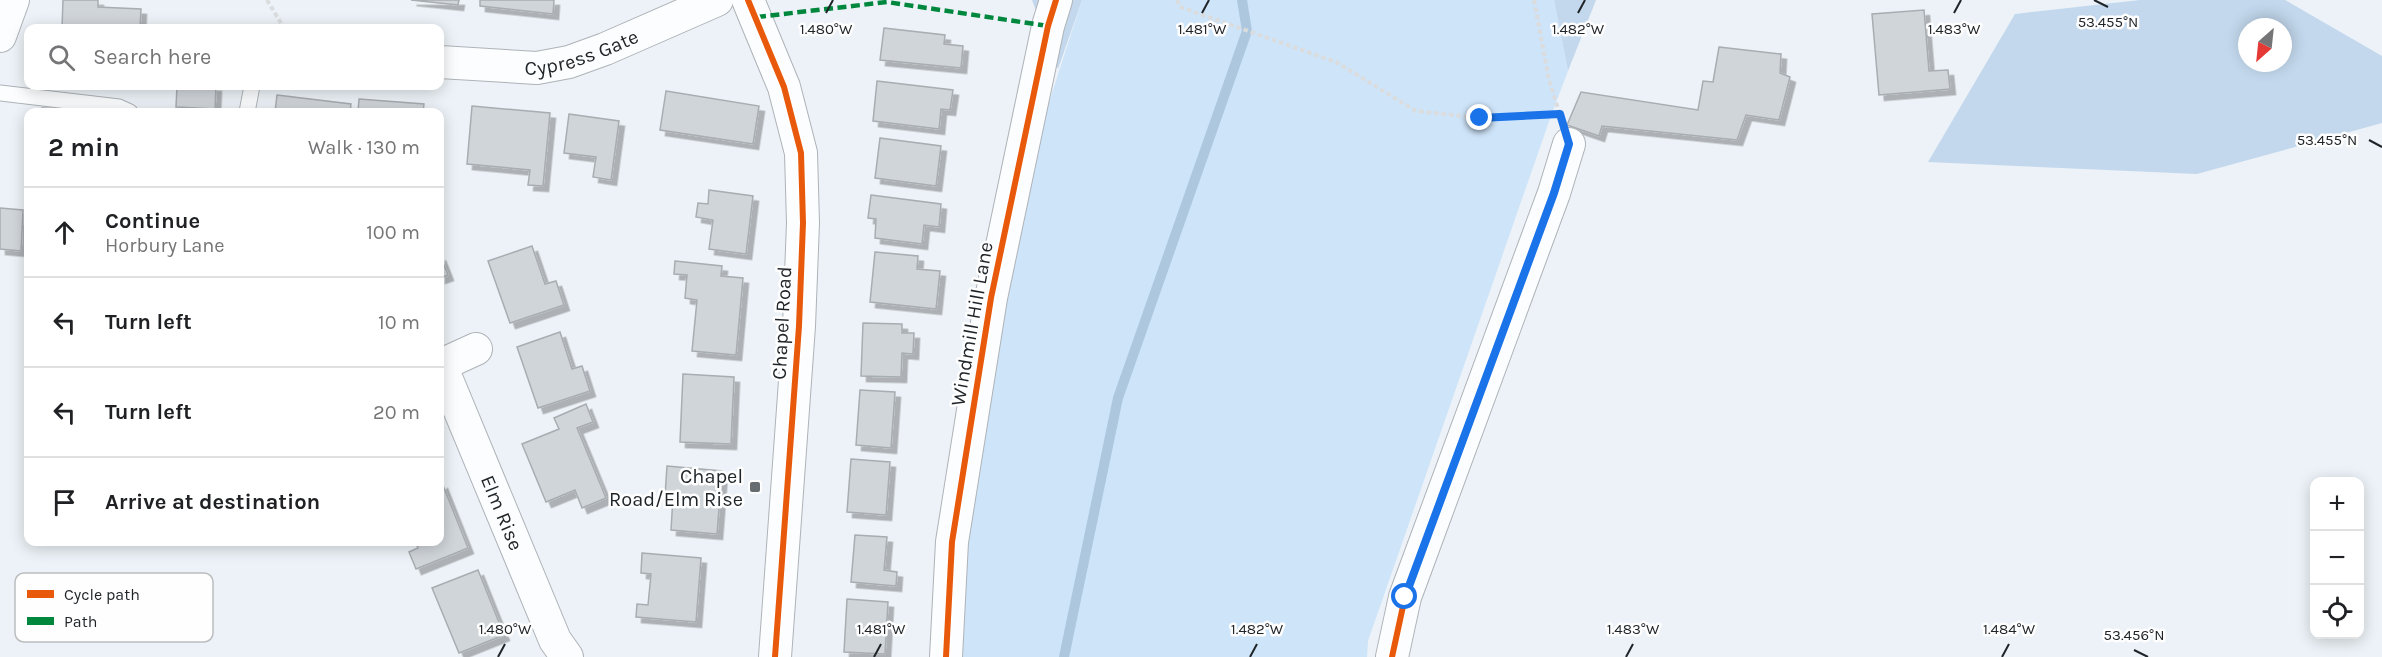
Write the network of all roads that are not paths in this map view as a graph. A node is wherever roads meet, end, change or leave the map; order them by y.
1 (13, 0) edge
2 (717, 0) edge
3 (748, 0) edge
4 (1056, 0) edge
5 (0, 36) edge
6 (444, 62) edge
7 (251, 90) edge
8 (0, 93) edge
9 (123, 108) edge
10 (248, 108) edge
11 (1569, 144) road end
12 (476, 349) dead end
13 (444, 362) edge
14 (444, 374) edge
15 (567, 657) edge
16 (775, 657) edge
17 (946, 657) edge
18 (1392, 657) edge

1 - 5 street
2 - 6 street, Cypress Gate
3 - 16 street, Chapel Road
4 - 17 street, Windmill Hill Lane
7 - 10 lane
8 - 9 lane
11 - 18 street
12 - 13 street, Elm Rise
14 - 15 street, Elm Rise

